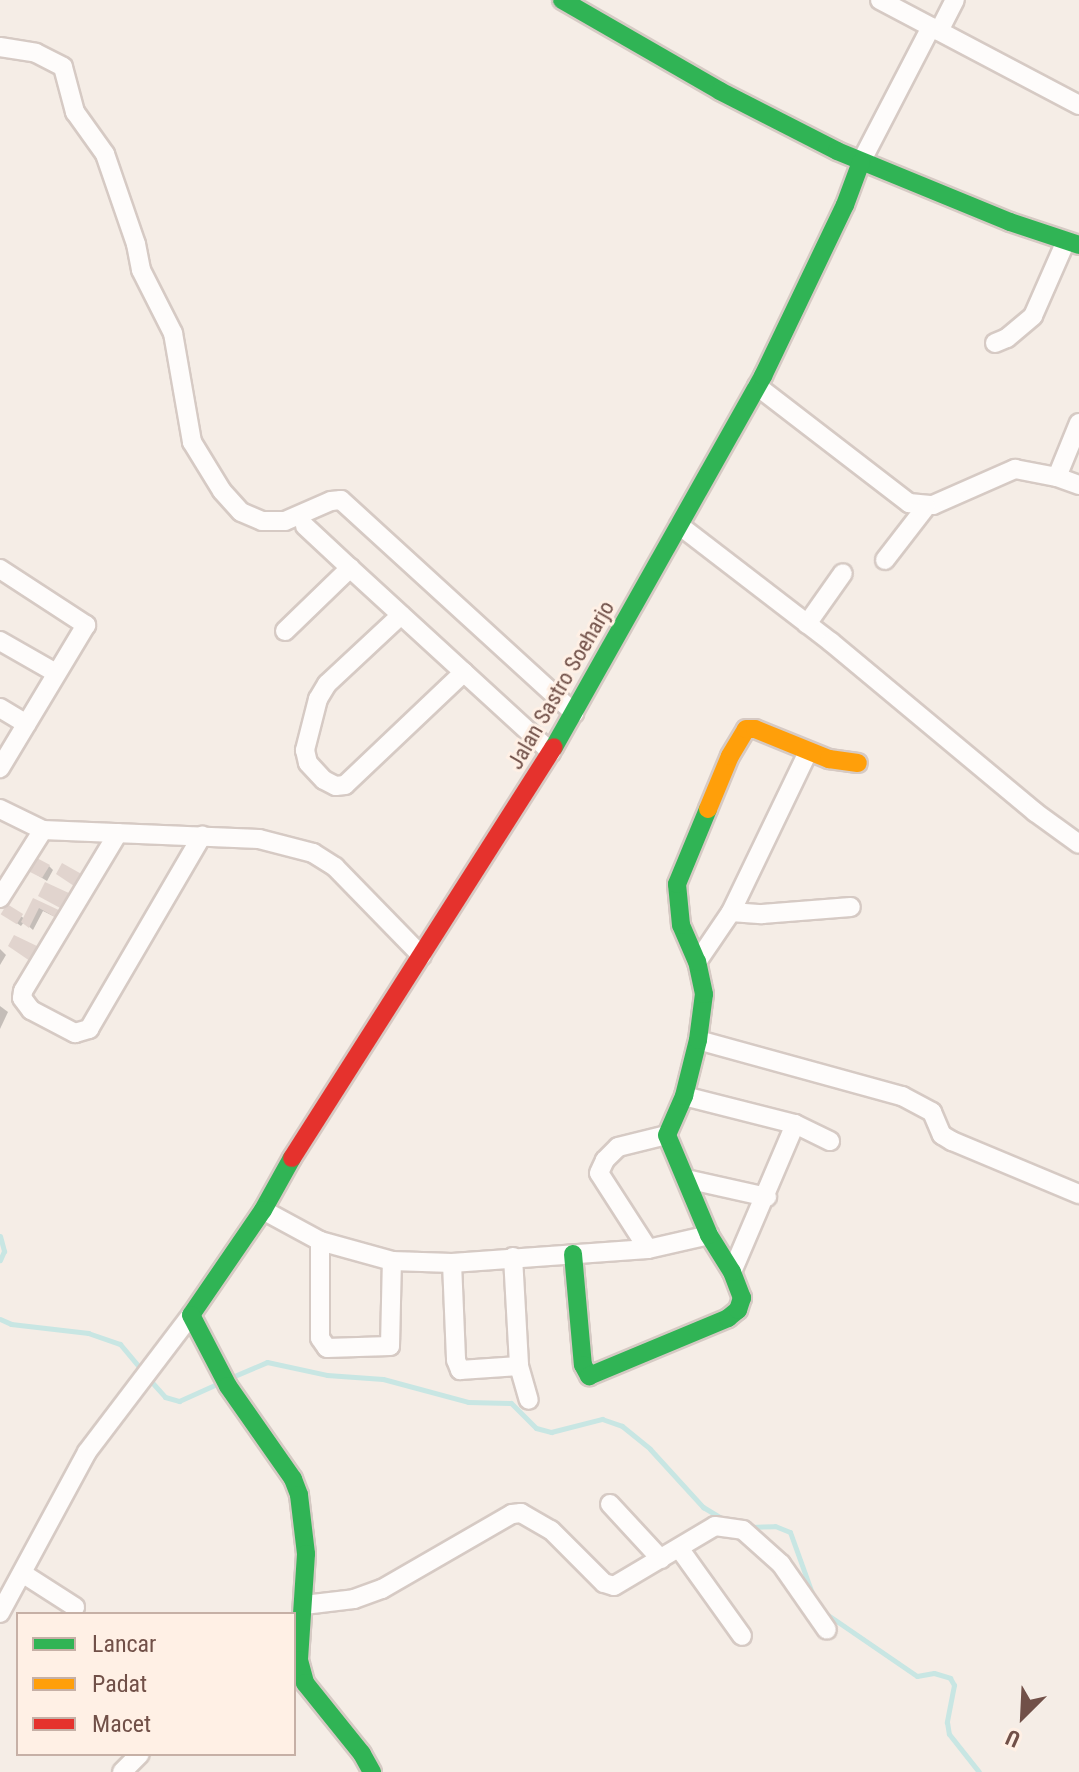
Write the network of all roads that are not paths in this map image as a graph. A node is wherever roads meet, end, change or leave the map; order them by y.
1 (562, 0) edge
2 (880, 0) edge
3 (955, 0) edge
4 (935, 29) junction
5 (0, 47) edge
6 (1079, 105) edge
7 (861, 162) junction
8 (1072, 244) edge
9 (995, 343) dead end
10 (757, 386) junction
11 (1079, 423) edge
12 (1057, 477) junction
13 (1079, 485) edge
14 (926, 507) junction
15 (679, 525) junction
16 (305, 526) dead end
17 (885, 560) dead end
18 (350, 568) junction
19 (0, 569) edge
20 (843, 573) dead end
21 (401, 615) junction
22 (807, 624) junction
23 (285, 631) dead end
24 (0, 641) edge
25 (464, 672) junction
26 (56, 673) junction
27 (0, 708) edge
28 (574, 713) junction
29 (27, 724) junction
30 (551, 752) junction
31 (808, 752) junction
32 (858, 763) dead end
33 (0, 768) edge
34 (0, 809) edge
35 (43, 830) junction
36 (118, 833) junction
37 (202, 836) junction
38 (1079, 844) edge
39 (0, 898) edge
40 (851, 907) dead end
41 (731, 912) junction
42 (422, 956) junction
43 (697, 962) junction
44 (698, 1040) junction
45 (684, 1096) junction
46 (795, 1124) junction
47 (667, 1135) junction
48 (830, 1141) dead end
49 (686, 1179) junction
50 (1079, 1194) edge
51 (767, 1197) junction
52 (263, 1210) junction
53 (709, 1235) junction
54 (320, 1241) junction
55 (648, 1249) junction
56 (573, 1254) junction
57 (513, 1257) junction
58 (392, 1261) junction
59 (452, 1263) junction
60 (732, 1272) junction
61 (191, 1315) junction
62 (519, 1366) junction
63 (529, 1400) dead end
64 (610, 1504) dead end
65 (679, 1548) junction
66 (661, 1559) junction
67 (22, 1573) junction
68 (304, 1605) junction
69 (75, 1607) dead end
70 (0, 1613) edge
71 (827, 1630) dead end
72 (742, 1636) dead end
73 (297, 1650) edge
74 (138, 1756) edge
75 (122, 1772) edge
76 (372, 1772) edge

1 - 7 street
2 - 4 street
3 - 4 street
4 - 6 street
4 - 7 street
5 - 28 street
7 - 8 street
7 - 10 street, Jalan Sastro Soeharjo
8 - 9 street
10 - 14 street
10 - 15 street, Jalan Sastro Soeharjo
11 - 12 street
12 - 13 street
12 - 14 street
14 - 17 street
15 - 22 street
15 - 28 street, Jalan Sastro Soeharjo
16 - 18 street
18 - 21 street
18 - 23 street
19 - 26 street
20 - 22 street
21 - 25 street
21 - 25 street
22 - 38 street
24 - 26 street
25 - 30 street
26 - 29 street
27 - 29 street
28 - 30 street, Jalan Sastro Soeharjo
29 - 33 street
30 - 42 street, Jalan Sastro Soeharjo
31 - 32 street
31 - 41 street
31 - 43 street
34 - 35 street
35 - 36 street
35 - 39 street
36 - 37 street
36 - 37 street
37 - 42 street
40 - 41 street
41 - 43 street
42 - 52 street, Jalan Sastro Soeharjo
43 - 44 street
44 - 45 street
44 - 50 street
45 - 46 street
45 - 47 street
46 - 48 street
46 - 51 street
47 - 49 street
47 - 55 street
49 - 51 street
49 - 53 street
51 - 60 street
52 - 54 street
52 - 61 street, Jalan Sastro Soeharjo
53 - 55 street
53 - 60 street
54 - 58 street
54 - 58 street
55 - 56 street
56 - 57 street
56 - 60 street
57 - 59 street
57 - 62 street
58 - 59 street
59 - 62 street
61 - 67 street
61 - 68 street
62 - 63 street
64 - 66 street
65 - 66 street
65 - 71 street
65 - 72 street
66 - 68 street
67 - 69 street
67 - 70 street
68 - 73 street
73 - 76 street
74 - 75 street

